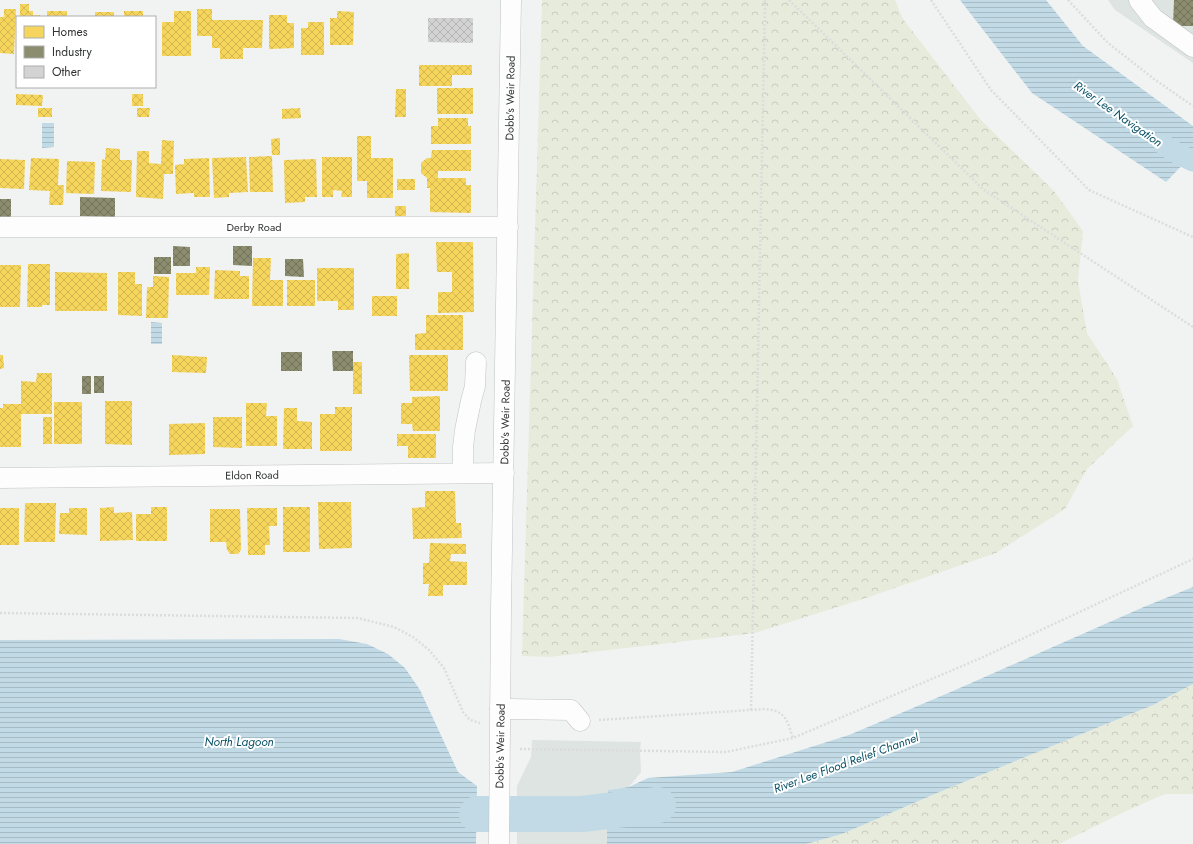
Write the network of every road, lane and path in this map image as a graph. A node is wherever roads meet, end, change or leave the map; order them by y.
1 (511, 0) edge
2 (765, 0) edge
3 (789, 0) edge
4 (931, 0) edge
5 (1068, 0) edge
6 (1139, 0) edge
7 (1193, 47) edge
8 (1193, 106) edge
9 (0, 227) edge
10 (508, 227) junction
11 (1193, 237) edge
12 (1193, 327) edge
13 (476, 362) dead end
14 (463, 473) junction
15 (504, 473) junction
16 (0, 478) edge
17 (1193, 560) edge
18 (0, 613) edge
19 (751, 710) junction
20 (500, 715) junction
21 (580, 721) joint
22 (793, 738) junction
23 (521, 749) dead end
24 (499, 844) edge

1 - 10 street, Dobb's Weir Road
2 - 19 path
3 - 12 path
4 - 11 path
5 - 8 path
6 - 7 street
9 - 10 street, Derby Road
10 - 15 street, Dobb's Weir Road
13 - 14 street
14 - 15 street, Eldon Road
14 - 16 street, Eldon Road
15 - 20 street, Dobb's Weir Road
17 - 22 path
18 - 20 path
19 - 21 path
19 - 22 path
20 - 21 street
20 - 24 street, Dobb's Weir Road
22 - 23 path

